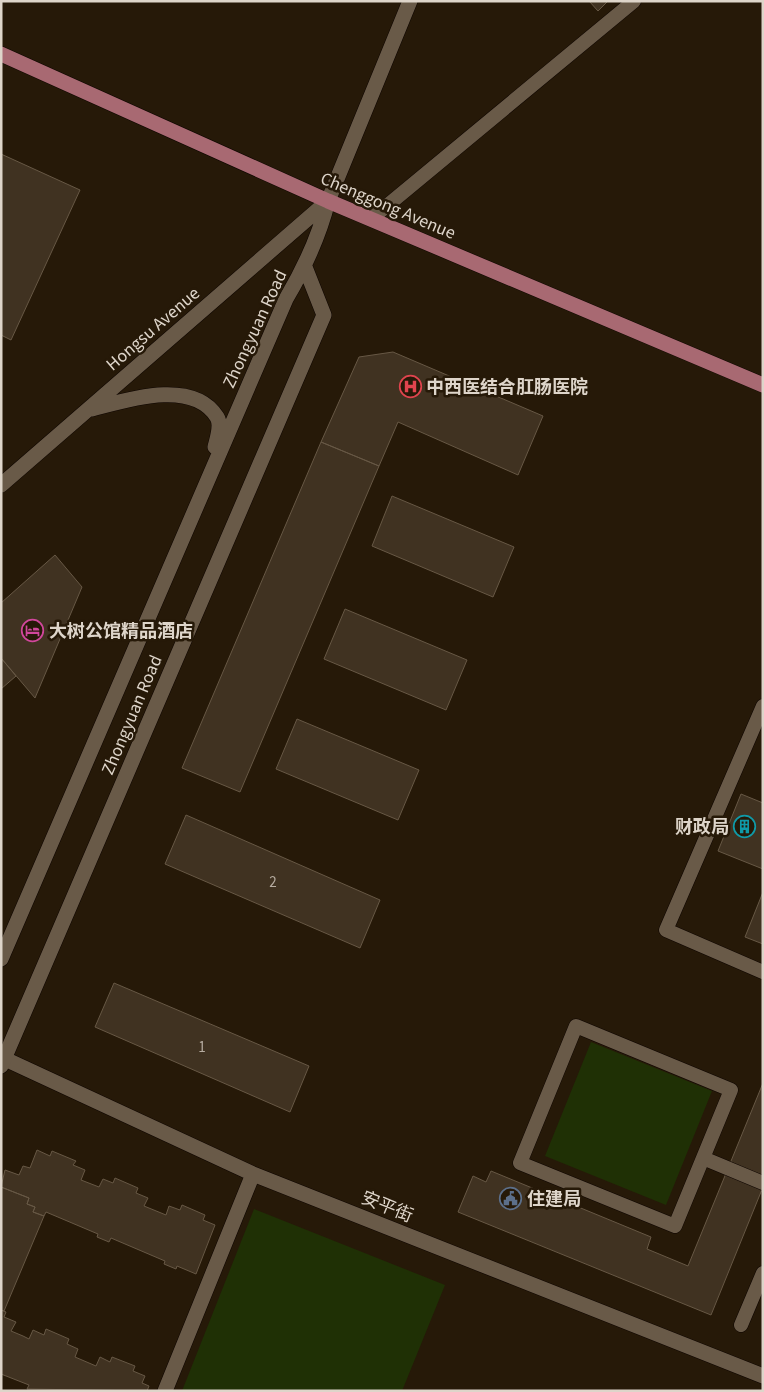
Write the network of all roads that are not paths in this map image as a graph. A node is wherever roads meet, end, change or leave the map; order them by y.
1 (410, 1) edge
2 (634, 1) edge
3 (1, 54) edge
4 (328, 201) junction
5 (371, 219) junction
6 (306, 267) junction
7 (763, 385) edge
8 (88, 410) junction
9 (212, 469) junction
10 (1, 485) edge
11 (763, 706) edge
12 (1, 959) edge
13 (763, 972) edge
14 (3, 1062) edge
15 (703, 1158) junction
16 (253, 1174) junction
17 (763, 1183) edge
18 (763, 1273) edge
19 (741, 1325) dead end
20 (763, 1376) edge
21 (165, 1391) edge

1 - 4 main road, Zhongyuan Road
2 - 5 lane
3 - 4 main road, Chenggong Avenue
4 - 5 main road, Chenggong Avenue
4 - 6 main road, Zhongyuan Road
4 - 8 main road, Hongsu Avenue
5 - 7 main road, Chenggong Avenue
6 - 9 main road, Zhongyuan Road
6 - 14 main road, Zhongyuan Road
8 - 9 main road
8 - 10 main road, Hongsu Avenue
9 - 12 main road, Zhongyuan Road
11 - 13 lane
14 - 16 main road, 安平街
15 - 15 lane
15 - 17 lane
16 - 20 main road, 安平街
16 - 21 main road
18 - 19 lane

